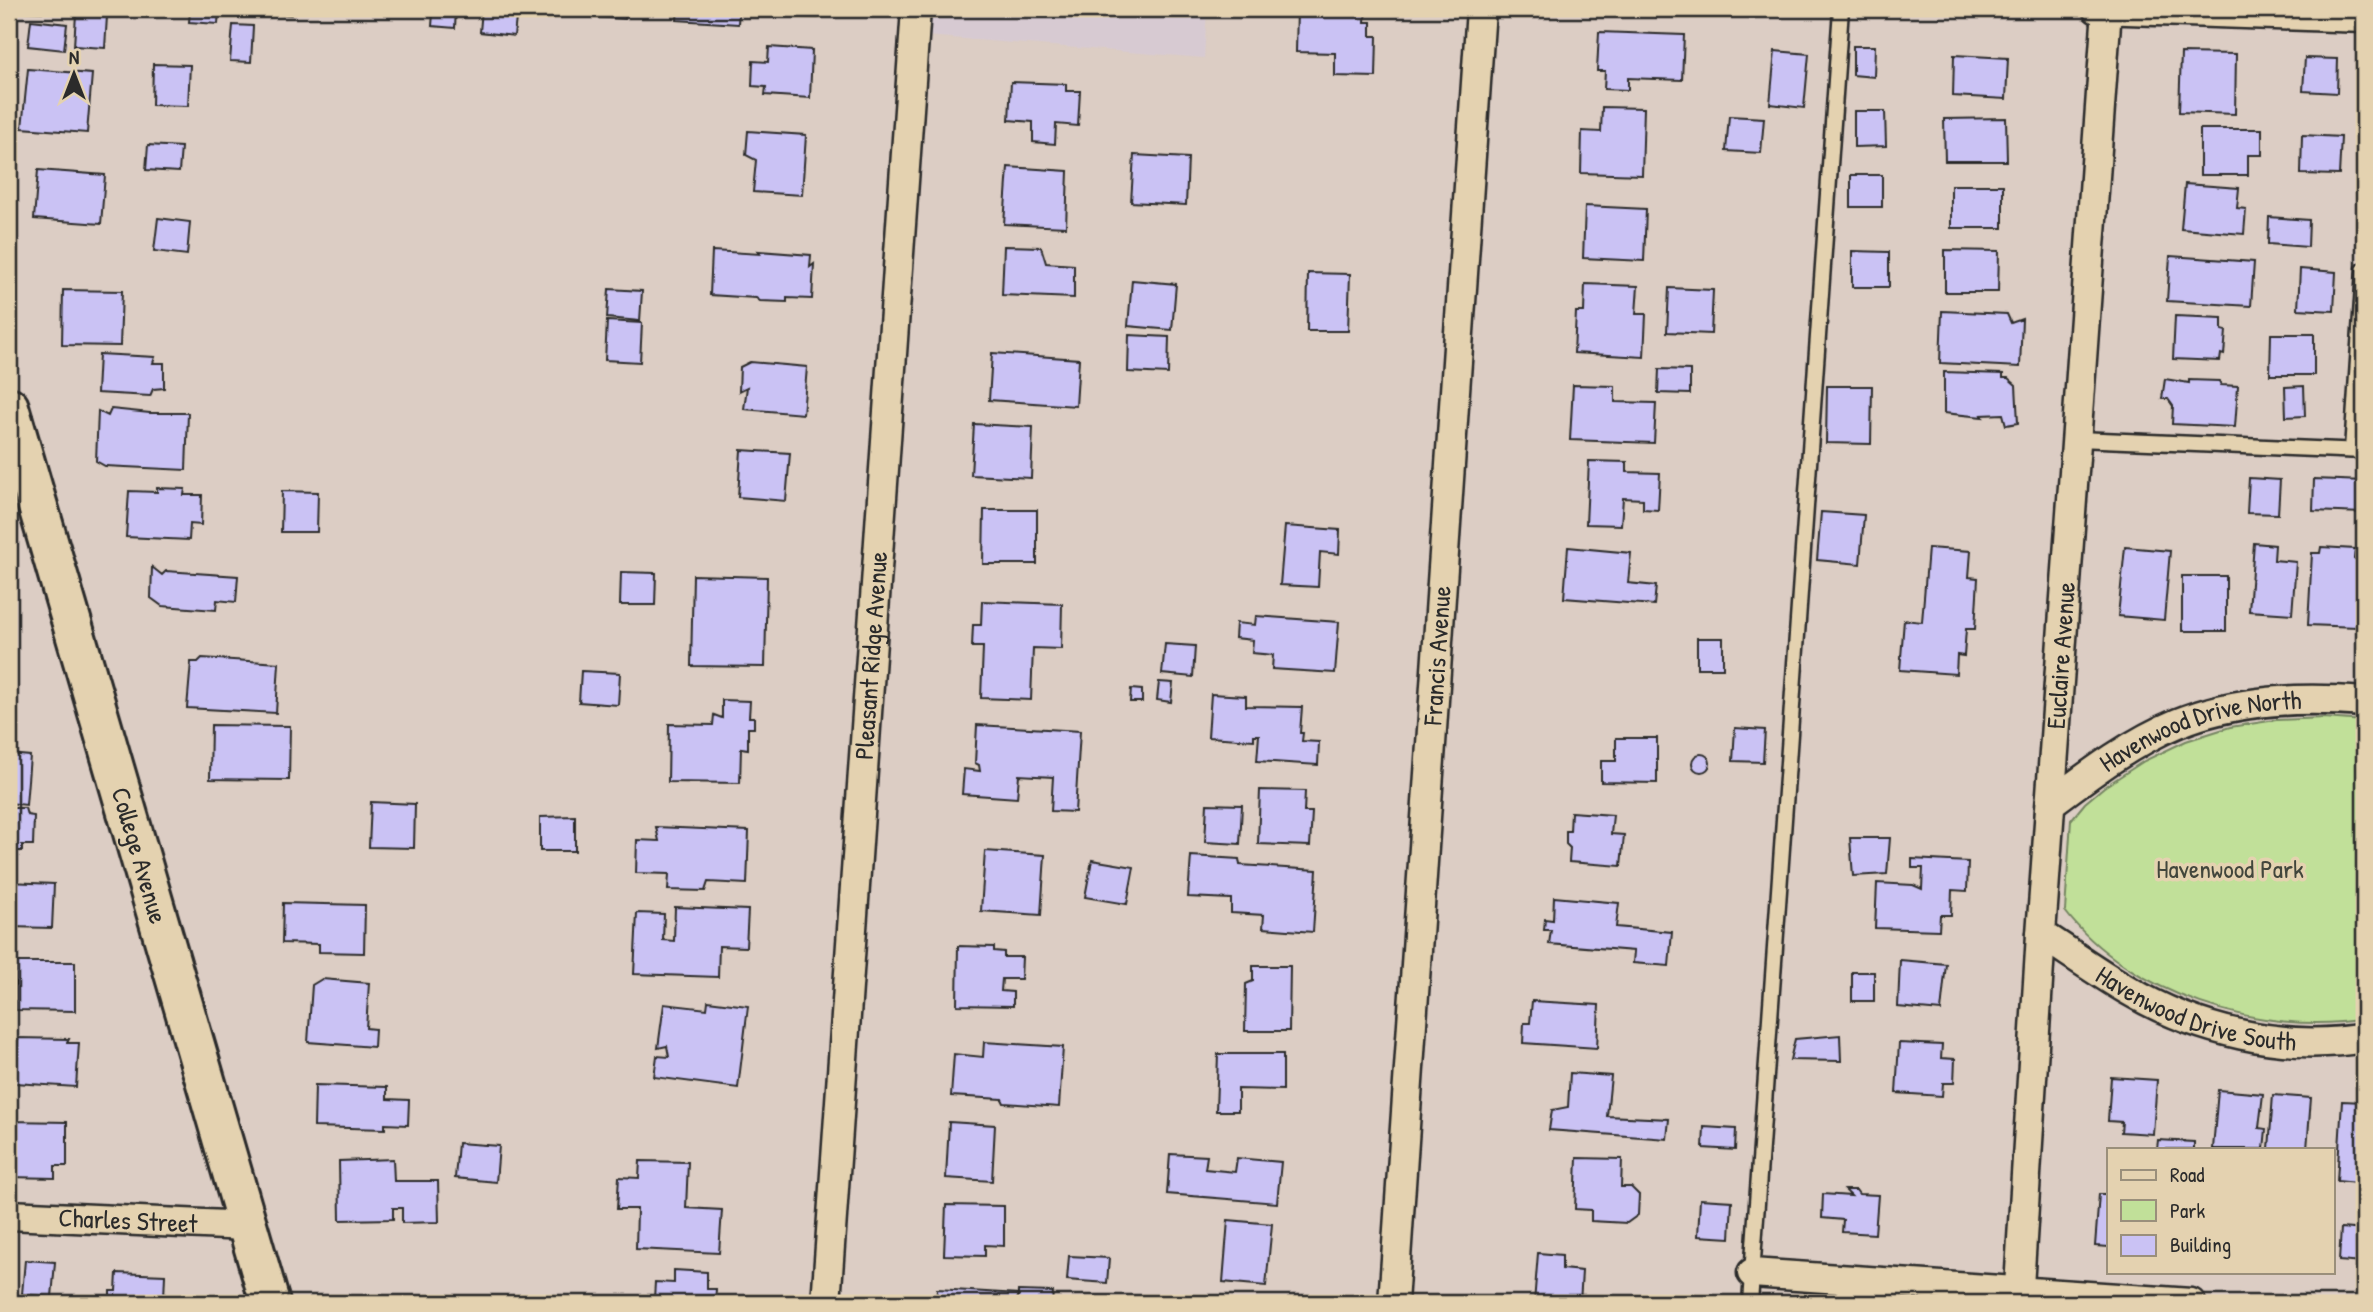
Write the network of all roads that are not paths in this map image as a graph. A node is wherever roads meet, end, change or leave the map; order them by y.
1 (916, 9) edge
2 (1481, 9) edge
3 (1841, 9) edge
4 (2097, 9) edge
5 (2107, 9) edge
6 (2364, 18) edge
7 (2364, 270) edge
8 (9, 408) edge
9 (2078, 439) junction
10 (2358, 450) edge
11 (2364, 702) edge
12 (2051, 803) junction
13 (2040, 934) junction
14 (2364, 1038) edge
15 (9, 1215) edge
16 (247, 1226) junction
17 (1752, 1273) junction
18 (2018, 1297) edge
19 (270, 1303) edge
20 (827, 1303) edge
21 (1393, 1303) edge
22 (1750, 1303) edge
23 (2190, 1303) edge

1 - 20 street, Pleasant Ridge Avenue
2 - 21 street, Francis Avenue
3 - 17 lane
4 - 5 street
5 - 6 street
5 - 9 street, Euclaire Avenue
7 - 10 lane
8 - 16 main road, College Avenue
9 - 10 lane
9 - 12 street, Euclaire Avenue
11 - 12 street, Havenwood Drive North
12 - 13 street, Euclaire Avenue
13 - 14 street, Havenwood Drive South
13 - 18 street, Euclaire Avenue
15 - 16 street, Charles Street
16 - 19 main road, College Avenue
17 - 18 street
17 - 22 lane
18 - 23 street

